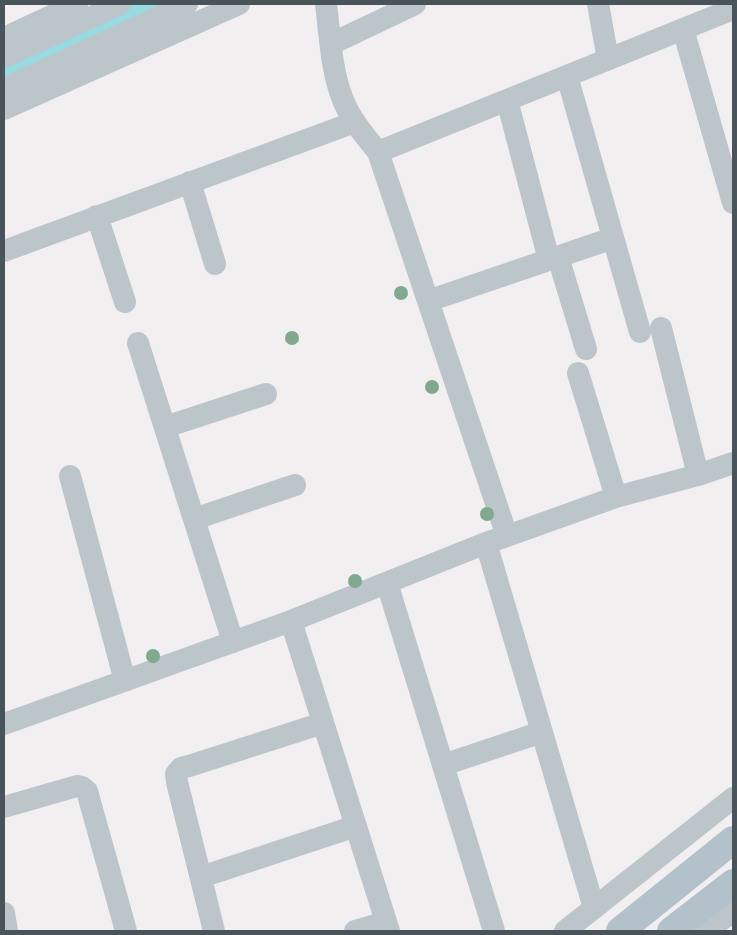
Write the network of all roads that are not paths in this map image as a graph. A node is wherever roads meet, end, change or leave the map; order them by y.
1 (77, 4) edge
2 (120, 4) edge
3 (187, 4) edge
4 (239, 4) edge
5 (326, 4) edge
6 (415, 4) edge
7 (598, 4) edge
8 (733, 9) edge
9 (683, 30) junction
10 (4, 38) edge
11 (331, 44) junction
12 (4, 58) edge
13 (608, 59) junction
14 (567, 76) junction
15 (4, 89) edge
16 (507, 100) junction
17 (4, 109) edge
18 (355, 122) junction
19 (378, 152) junction
20 (190, 182) junction
21 (733, 202) edge
22 (96, 216) junction
23 (613, 238) junction
24 (4, 251) edge
25 (553, 258) junction
26 (215, 264) dead end
27 (428, 301) junction
28 (125, 302) dead end
29 (138, 343) dead end
30 (586, 349) dead end
31 (578, 373) dead end
32 (266, 394) dead end
33 (165, 427) junction
34 (733, 463) edge
35 (698, 475) junction
36 (70, 476) dead end
37 (295, 485) dead end
38 (616, 497) junction
39 (194, 519) junction
40 (496, 539) junction
41 (387, 583) junction
42 (291, 621) junction
43 (233, 642) junction
44 (125, 681) junction
45 (323, 723) junction
46 (4, 724) edge
47 (542, 732) junction
48 (443, 765) junction
49 (733, 798) edge
50 (4, 807) edge
51 (356, 826) junction
52 (733, 840) edge
53 (201, 877) junction
54 (733, 883) edge
55 (594, 908) junction
56 (733, 910) edge
57 (4, 913) edge
58 (388, 927) edge
59 (7, 931) edge
60 (126, 931) edge
61 (214, 931) edge
62 (355, 931) edge
63 (494, 931) edge
64 (565, 931) edge
65 (620, 931) edge
66 (671, 931) edge
67 (707, 931) edge

1 - 10 street
2 - 12 street
3 - 15 street
4 - 17 street
5 - 11 street
6 - 11 street
7 - 13 street
8 - 9 street
9 - 13 street
9 - 21 street
11 - 18 street
13 - 14 street
14 - 16 street
14 - 23 street
16 - 19 street
16 - 25 street
18 - 19 street
18 - 20 street
19 - 27 street
20 - 22 street
20 - 26 street
22 - 24 street
22 - 28 street
23 - 25 street
23 - 35 street
25 - 27 street
25 - 30 street
27 - 40 street
29 - 33 street
31 - 38 street
32 - 33 street
33 - 39 street
34 - 35 street
35 - 38 street
36 - 44 street
37 - 39 street
38 - 40 street
39 - 43 street
40 - 41 street
40 - 47 street
41 - 42 street
41 - 48 street
42 - 43 street
42 - 45 street
43 - 44 street
44 - 46 street
45 - 51 street
45 - 53 street
47 - 48 street
47 - 55 street
48 - 63 street
49 - 55 street
50 - 60 street
51 - 53 street
51 - 58 street
52 - 65 main road
53 - 61 street
54 - 66 main road
55 - 64 street
56 - 67 street
57 - 59 street
58 - 62 street

